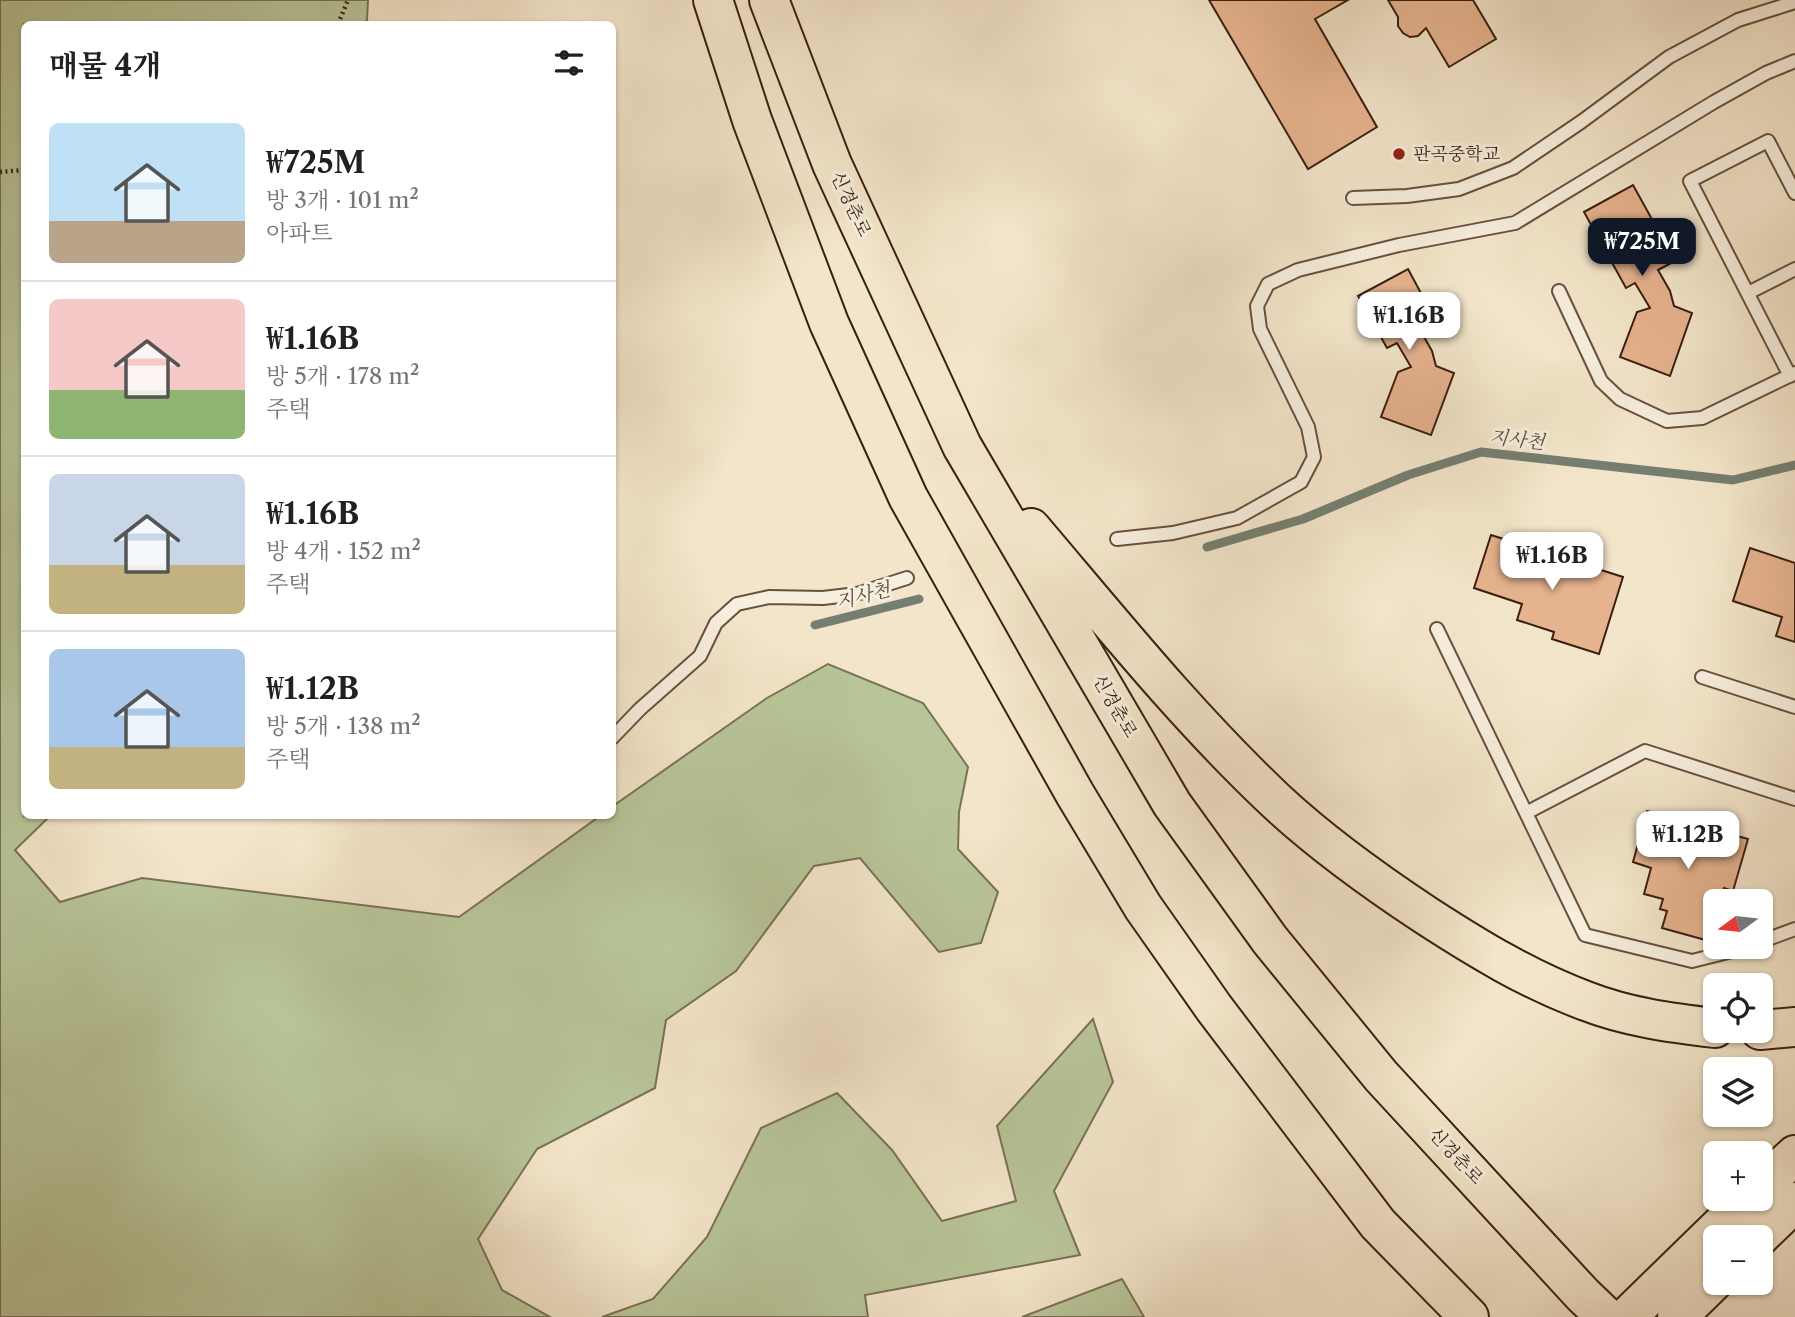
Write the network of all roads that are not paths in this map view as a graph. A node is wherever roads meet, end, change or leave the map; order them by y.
1 (713, 0) edge
2 (769, 0) edge
3 (1795, 2) edge
4 (1795, 61) edge
5 (1795, 193) edge
6 (1353, 198) dead end
7 (1795, 269) edge
8 (1559, 291) dead end
9 (1748, 293) junction
10 (1792, 374) edge
11 (962, 446) junction
12 (1116, 539) dead end
13 (907, 579) dead end
14 (1437, 629) dead end
15 (1702, 677) dead end
16 (1795, 707) edge
17 (616, 734) edge
18 (1795, 799) edge
19 (1525, 813) junction
20 (1795, 929) edge
21 (1773, 937) edge
22 (1703, 958) edge
23 (1703, 1027) edge
24 (1795, 1027) edge
25 (1773, 1029) edge
26 (1795, 1155) edge
27 (1773, 1176) edge
28 (1795, 1202) edge
29 (1736, 1211) edge
30 (1378, 1224) junction
31 (1771, 1225) edge
32 (1703, 1292) edge
33 (1595, 1306) edge
34 (1447, 1317) edge
35 (1469, 1317) edge
36 (1627, 1317) edge
37 (1677, 1317) edge

1 - 30 highway
2 - 11 highway, 신경춘로
3 - 6 lane
4 - 12 lane
5 - 9 lane
7 - 9 lane
8 - 10 lane
9 - 10 lane
11 - 23 highway
11 - 33 highway, 신경춘로
13 - 17 lane
14 - 19 lane
15 - 16 lane
18 - 19 lane
19 - 22 lane
20 - 21 lane
24 - 25 highway
26 - 27 highway
28 - 31 highway
29 - 36 highway
30 - 34 highway
30 - 35 highway
32 - 37 highway

